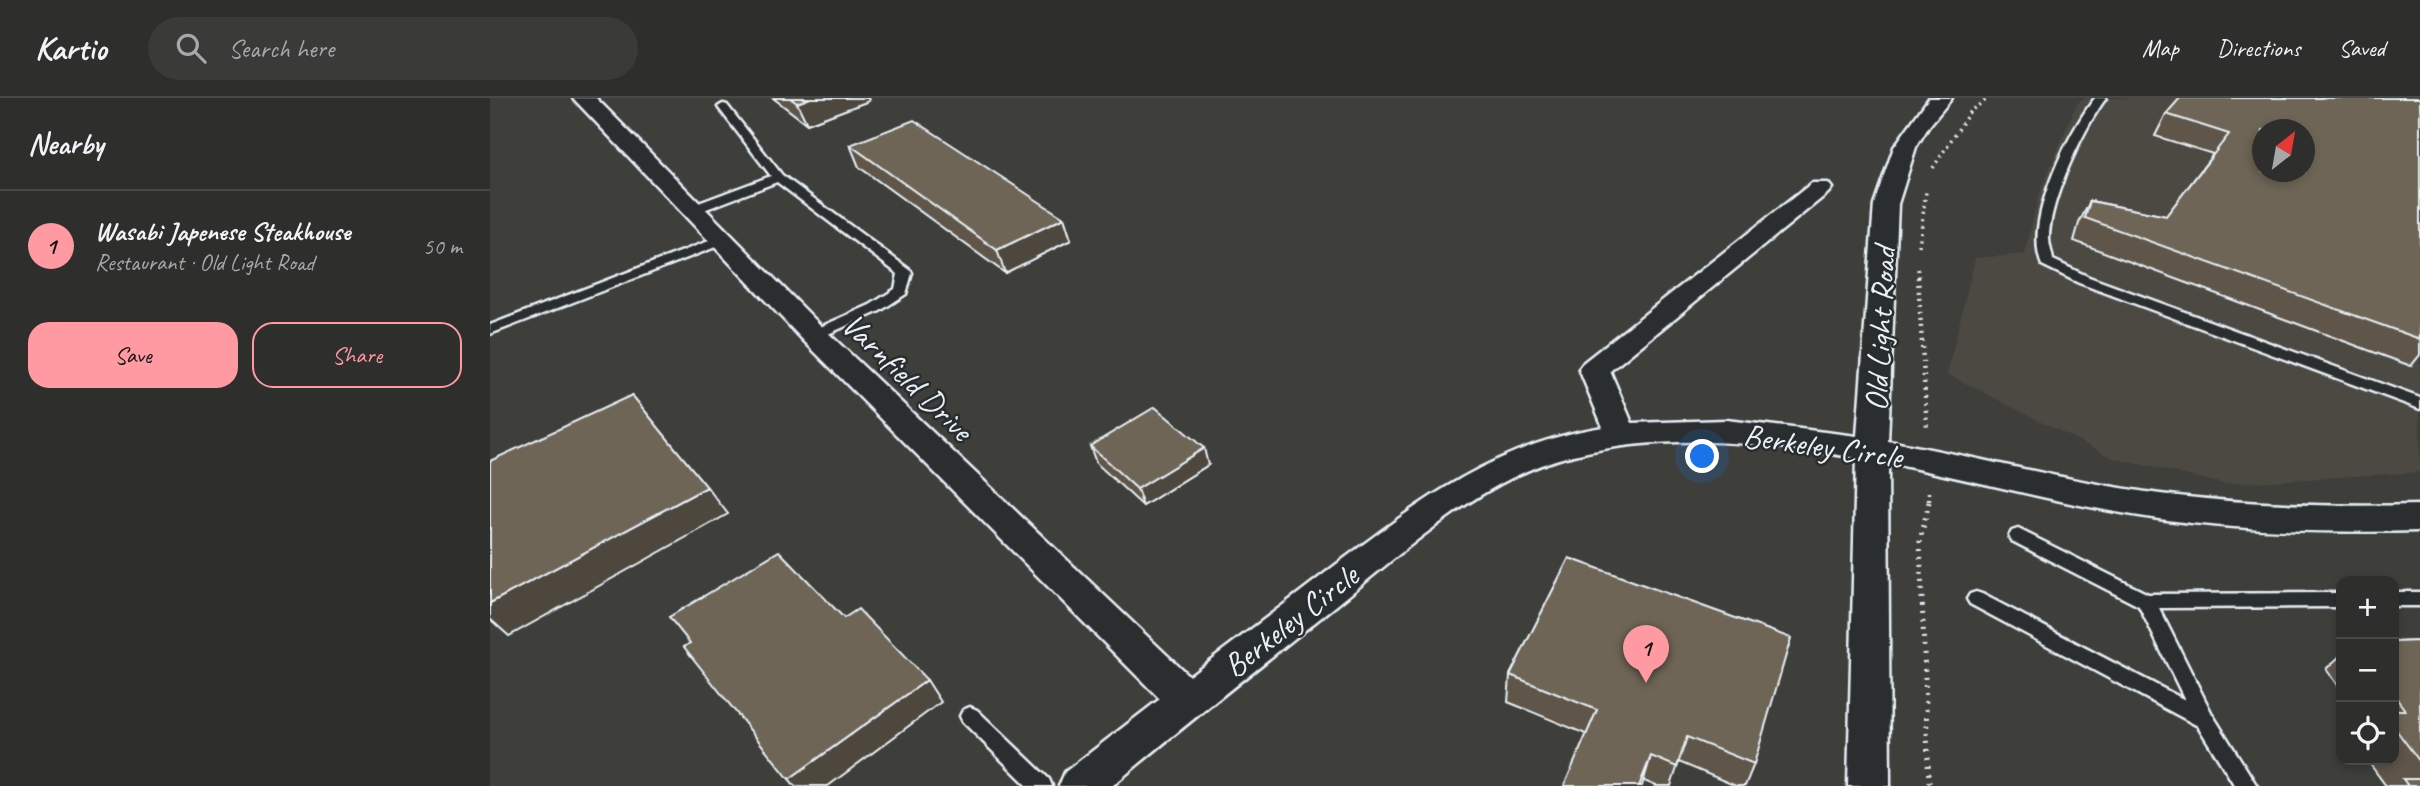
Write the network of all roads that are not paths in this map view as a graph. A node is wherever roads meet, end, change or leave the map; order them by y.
1 (584, 98) edge
2 (1941, 98) edge
3 (2101, 98) edge
4 (723, 107) dead end
5 (778, 177) junction
6 (1820, 188) dead end
7 (692, 210) junction
8 (722, 240) junction
9 (490, 330) edge
10 (814, 335) junction
11 (2420, 404) edge
12 (1621, 434) junction
13 (1872, 450) junction
14 (2420, 518) edge
15 (2018, 536) dead end
16 (1976, 599) dead end
17 (2399, 599) edge
18 (2420, 599) edge
19 (2336, 600) edge
20 (2146, 601) junction
21 (1187, 699) junction
22 (970, 716) dead end
23 (2206, 720) junction
24 (1042, 786) edge
25 (1080, 786) edge
26 (1868, 786) edge
27 (2247, 786) edge

1 - 7 street, Varnfield Drive
2 - 13 street, Old Light Road
3 - 11 lane
4 - 5 lane
5 - 7 lane
5 - 10 lane
6 - 12 street
7 - 8 street, Varnfield Drive
8 - 9 lane
8 - 10 street, Varnfield Drive
10 - 21 street, Varnfield Drive
12 - 13 street, Berkeley Circle
12 - 21 street, Berkeley Circle
13 - 14 street, Berkeley Circle
13 - 26 street, Old Light Road
15 - 20 lane
16 - 23 lane
17 - 18 lane
19 - 20 lane
20 - 23 lane
21 - 25 street, Berkeley Circle
22 - 24 lane
23 - 27 lane

